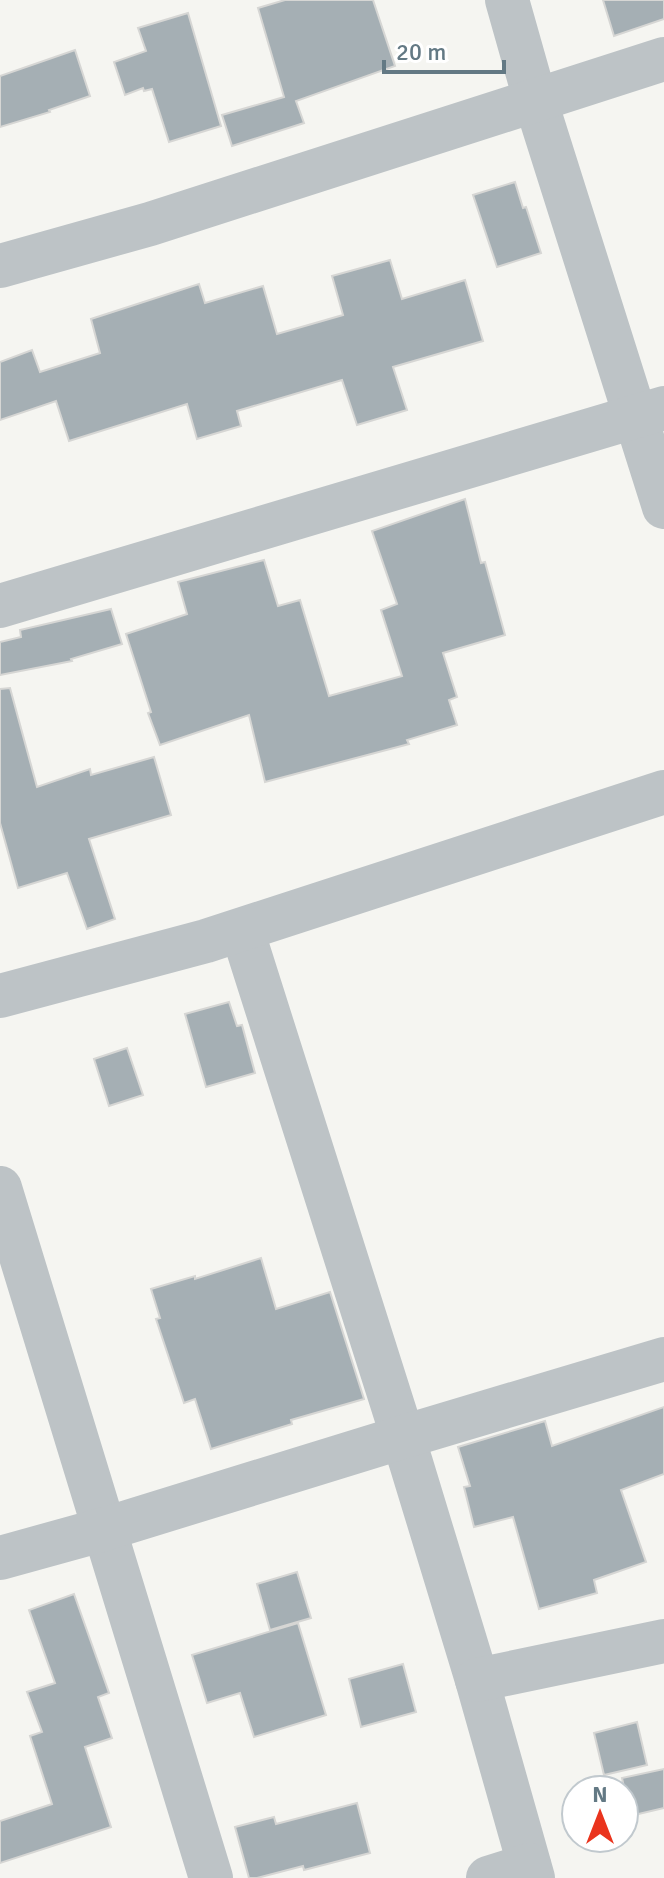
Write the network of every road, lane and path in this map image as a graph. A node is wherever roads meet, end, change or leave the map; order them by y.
1 (507, 0) edge
2 (664, 59) edge
3 (535, 99) junction
4 (0, 266) edge
5 (650, 412) edge
6 (664, 507) edge
7 (0, 606) edge
8 (664, 792) edge
9 (242, 930) junction
10 (0, 996) edge
11 (0, 1188) edge
12 (664, 1359) edge
13 (403, 1437) junction
14 (105, 1529) junction
15 (0, 1558) edge
16 (664, 1641) edge
17 (477, 1680) junction
18 (531, 1871) edge
19 (211, 1878) edge
20 (488, 1878) edge

1 - 3 street
2 - 3 street
3 - 4 street
3 - 5 street
5 - 6 street
5 - 7 street
8 - 9 street
9 - 10 street
9 - 13 street
11 - 14 street
12 - 13 street
13 - 14 street
13 - 17 street
14 - 15 street
14 - 19 street
16 - 17 street
17 - 18 street
18 - 20 street

